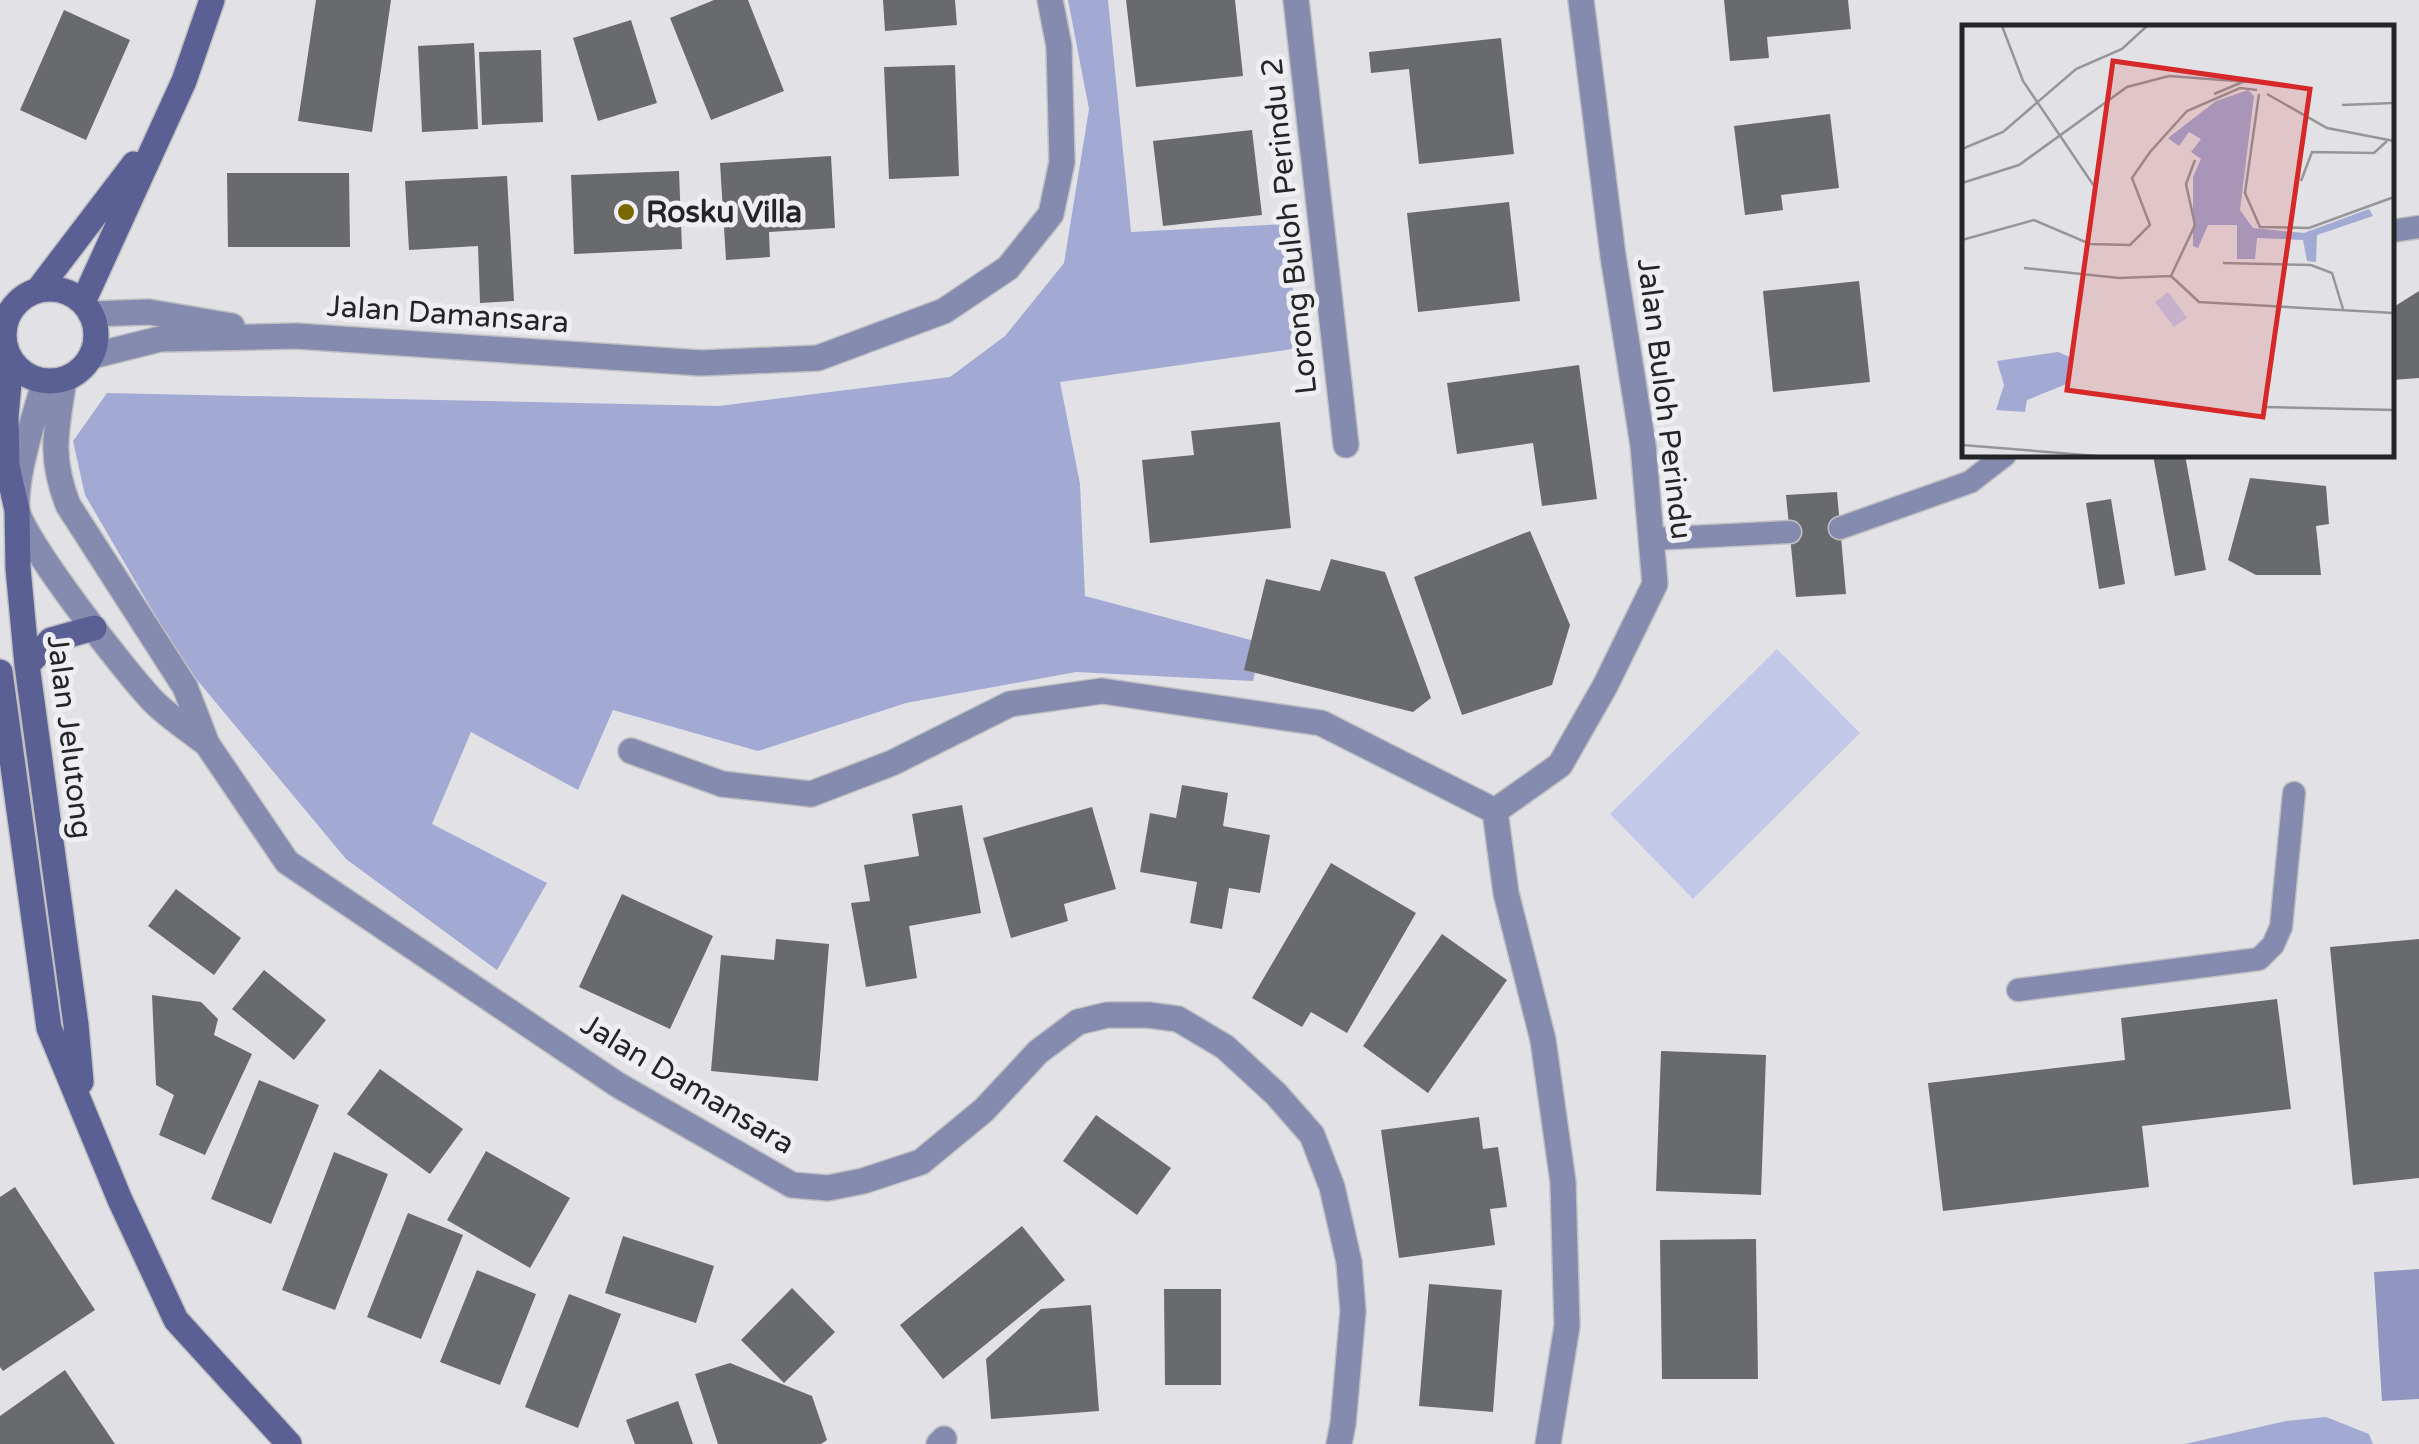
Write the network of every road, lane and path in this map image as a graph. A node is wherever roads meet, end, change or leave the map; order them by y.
1 (212, 0) edge
2 (1050, 0) edge
3 (1296, 0) edge
4 (1581, 0) edge
5 (161, 128) junction
6 (2419, 227) edge
7 (2394, 230) edge
8 (38, 290) junction
9 (87, 308) junction
10 (296, 336) junction
11 (4, 348) edge
12 (92, 356) junction
13 (55, 381) junction
14 (1346, 445) dead end
15 (2001, 458) edge
16 (17, 510) junction
17 (1840, 528) dead end
18 (1790, 532) dead end
19 (1652, 539) junction
20 (94, 628) junction
21 (26, 665) junction
22 (0, 672) edge
23 (207, 744) junction
24 (630, 751) dead end
25 (2294, 792) dead end
26 (1495, 812) junction
27 (2018, 990) dead end
28 (82, 1102) junction
29 (290, 1444) edge
30 (1338, 1444) edge
31 (1548, 1444) edge

1 - 5 street
2 - 10 street, Jalan Damansara
3 - 14 street, Lorong Buloh Perindu 2
4 - 19 street, Jalan Buloh Perindu
5 - 8 street
5 - 9 street
6 - 7 lane
8 - 9 street
8 - 11 street
9 - 10 street, Jalan Damansara
9 - 12 street
10 - 12 street, Jalan Damansara
11 - 13 street
11 - 16 street, Jalan Damansara
12 - 13 street
13 - 16 street, Jalan Jelutong
13 - 23 street, Jalan Damansara
15 - 17 lane
16 - 20 street, Jalan Damansara
16 - 21 street, Jalan Jelutong
18 - 19 lane
19 - 26 street, Jalan Buloh Perindu
20 - 21 street
20 - 23 street, Jalan Damansara
21 - 28 street, Jalan Jelutong
22 - 28 street, Jalan Jelutong
23 - 30 street, Jalan Damansara
24 - 26 street
25 - 27 lane
26 - 31 street
28 - 29 street, Jalan Jelutong

